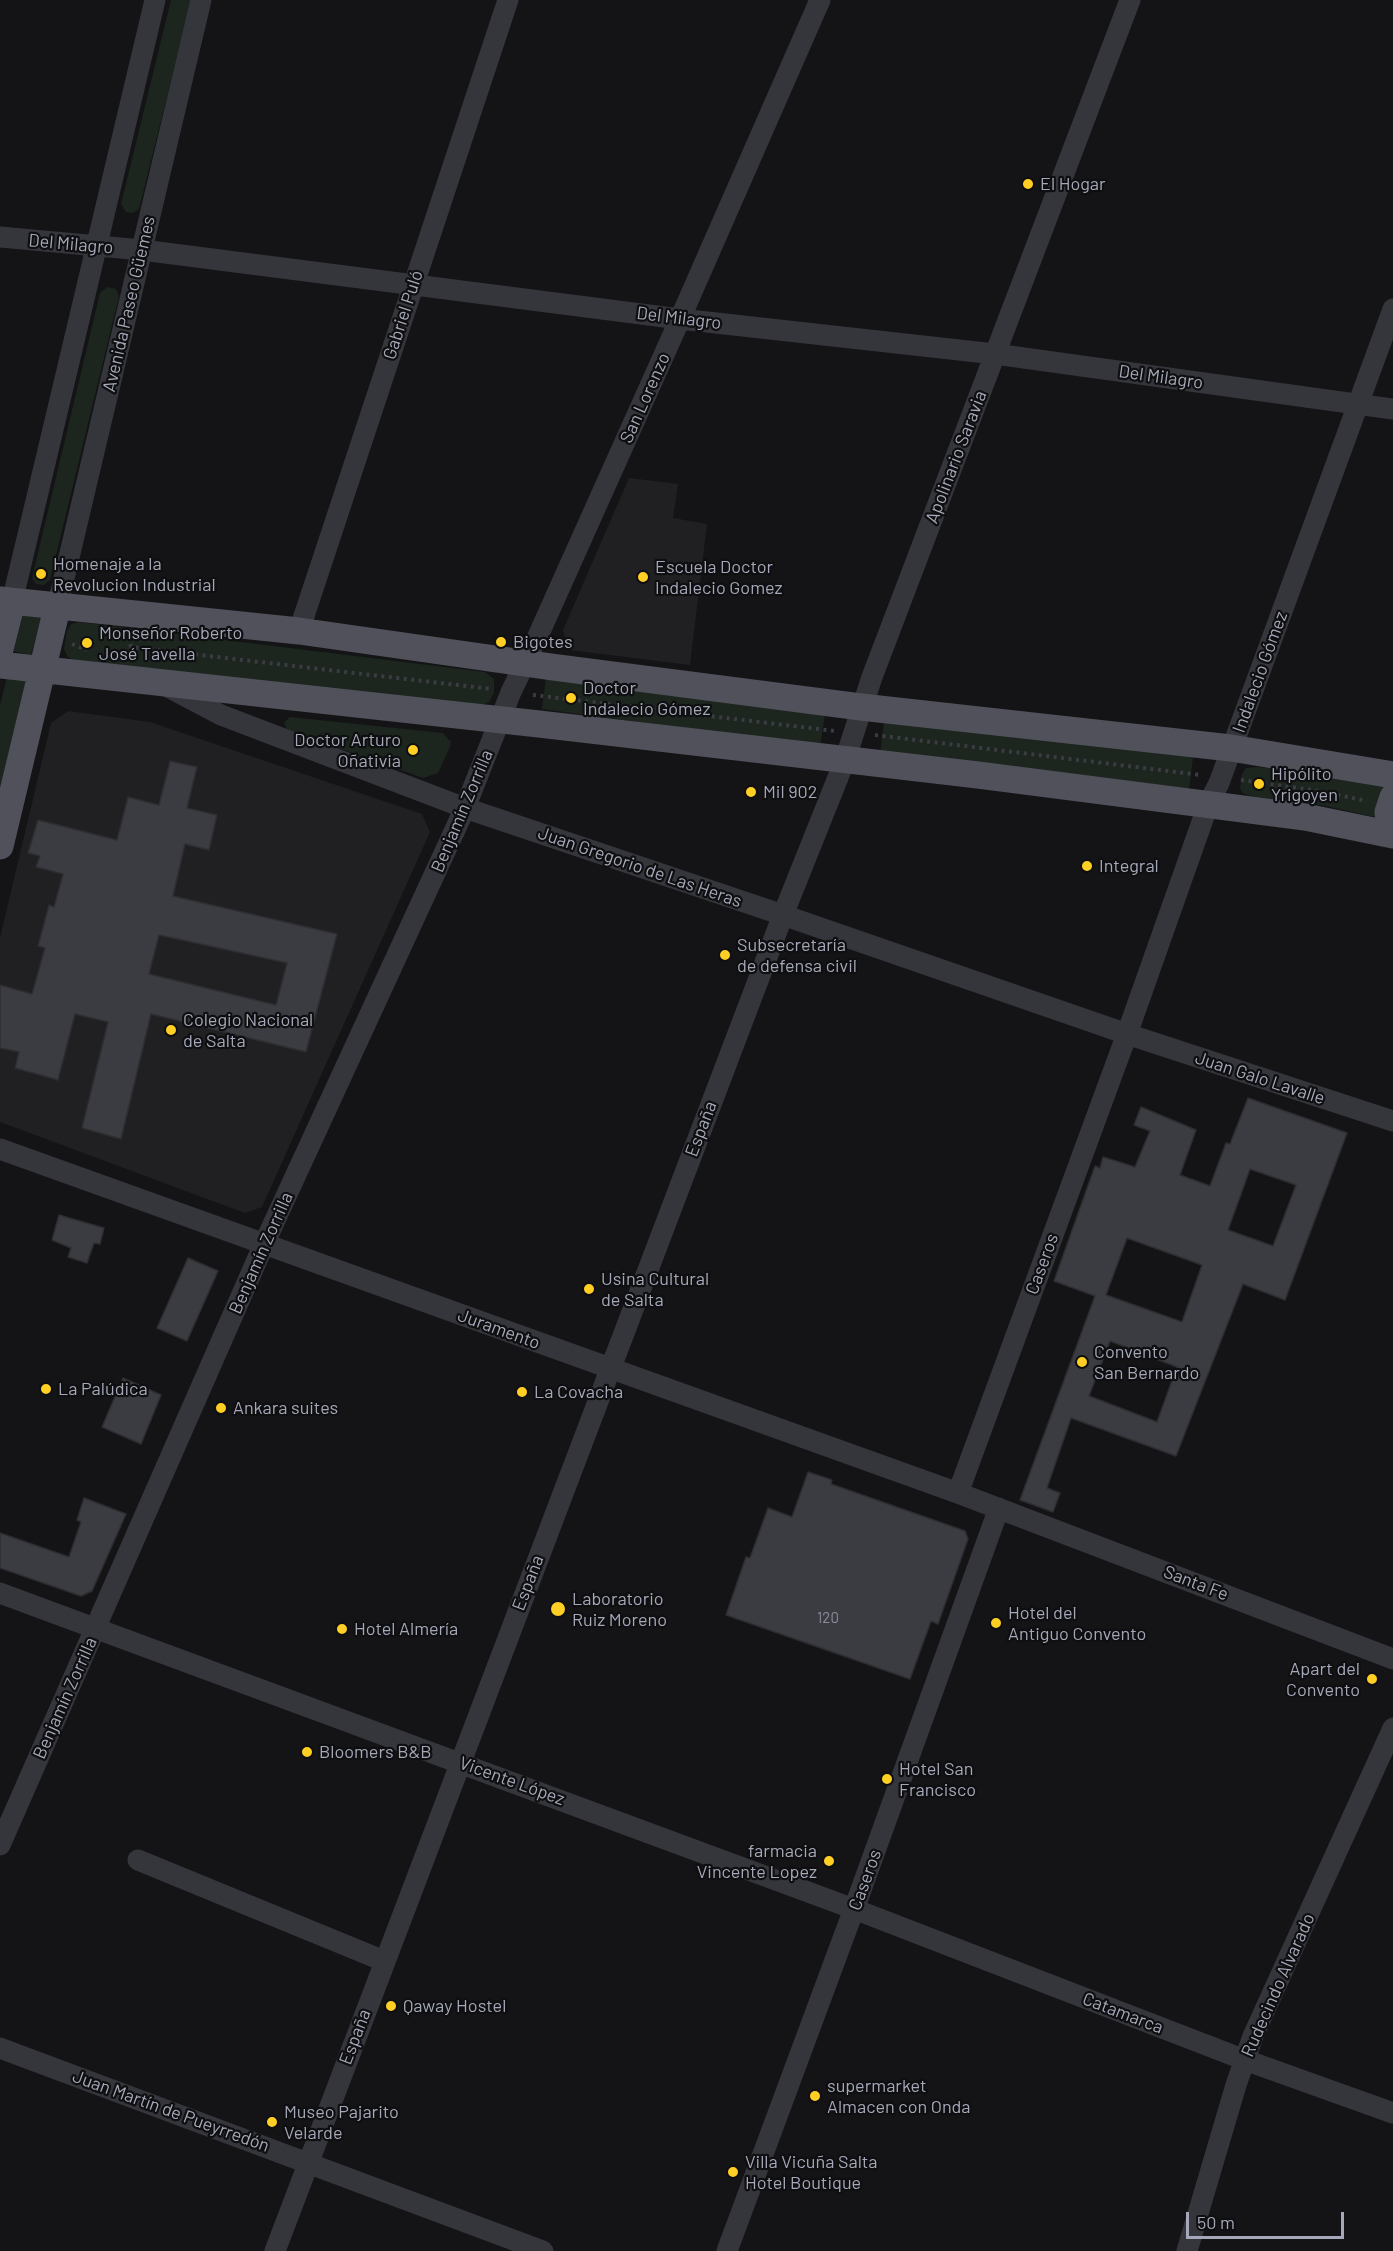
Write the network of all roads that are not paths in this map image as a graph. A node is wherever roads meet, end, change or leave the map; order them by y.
1 (155, 0) edge
2 (201, 0) edge
3 (508, 0) edge
4 (820, 0) edge
5 (1130, 0) edge
6 (0, 237) edge
7 (98, 246) junction
8 (142, 250) junction
9 (413, 284) junction
10 (1393, 309) edge
11 (680, 319) junction
12 (995, 354) junction
13 (1357, 405) junction
14 (1393, 409) edge
15 (6, 601) edge
16 (57, 608) junction
17 (299, 631) junction
18 (0, 649) edge
19 (525, 663) junction
20 (0, 665) edge
21 (43, 670) junction
22 (160, 683) junction
23 (858, 719) junction
24 (501, 720) junction
25 (1231, 748) junction
26 (845, 760) junction
27 (1393, 775) edge
28 (1208, 805) junction
29 (465, 808) junction
30 (1393, 836) edge
31 (0, 846) edge
32 (783, 915) junction
33 (1126, 1034) junction
34 (1393, 1121) edge
35 (0, 1149) edge
36 (264, 1244) junction
37 (609, 1369) junction
38 (958, 1493) junction
39 (999, 1508) junction
40 (0, 1593) edge
41 (96, 1629) junction
42 (1393, 1659) edge
43 (1393, 1728) edge
44 (460, 1762) junction
45 (0, 1845) edge
46 (138, 1860) dead end
47 (854, 1909) junction
48 (384, 1961) junction
49 (0, 2048) edge
50 (1245, 2060) junction
51 (1393, 2113) edge
52 (308, 2162) junction
53 (275, 2251) edge
54 (543, 2251) edge
55 (727, 2251) edge
56 (1187, 2251) edge

1 - 7 street
2 - 8 street, Avenida Paseo Güemes
3 - 9 street, Gabriel Puló
4 - 11 street, San Lorenzo
5 - 12 street, Apolinario Saravia
6 - 7 street, Del Milagro
7 - 8 street, Del Milagro
7 - 15 street
8 - 9 street, Del Milagro
8 - 16 street, Avenida Paseo Güemes
9 - 11 street, Del Milagro
9 - 17 street, Gabriel Puló
10 - 13 street, Indalecio Gómez
11 - 12 street, Del Milagro
11 - 19 street, San Lorenzo
12 - 13 street, Del Milagro
12 - 23 street, Apolinario Saravia
13 - 14 street, Del Milagro
13 - 25 street, Indalecio Gómez
15 - 16 main road
15 - 18 main road
16 - 17 main road
16 - 21 main road
17 - 19 main road
19 - 23 main road
19 - 24 street, Benjamín Zorrilla
20 - 21 main road
21 - 22 main road
21 - 31 main road
22 - 24 main road
22 - 29 street, Juan Gregorio de Las Heras
23 - 25 main road
23 - 26 street, Apolinario Saravia
24 - 26 main road
24 - 29 street, Benjamín Zorrilla
25 - 27 main road
25 - 28 street, Indalecio Gómez
26 - 28 main road
26 - 32 street, Apolinario Saravia
28 - 30 main road
28 - 33 street, Indalecio Gómez
29 - 32 street, Juan Gregorio de Las Heras
29 - 36 street, Benjamín Zorrilla
32 - 33 street, Juan Gregorio de Las Heras
32 - 37 street, España
33 - 34 street, Juan Galo Lavalle
33 - 38 street, Caseros
35 - 36 street, Juramento
36 - 37 street, Juramento
36 - 41 street, Benjamín Zorrilla
37 - 38 street, Juramento
37 - 44 street, España
38 - 39 street, Juramento
39 - 42 street, Santa Fe
39 - 47 street, Caseros
40 - 41 street, Vicente López
41 - 44 street, Vicente López
41 - 45 street, Benjamín Zorrilla
43 - 50 street, Rudecindo Alvarado
44 - 47 street, Vicente López
44 - 48 street, España
46 - 48 street
47 - 50 street, Catamarca
47 - 55 street, Caseros
48 - 52 street, España
49 - 52 street, Juan Martín de Pueyrredón
50 - 51 street, Catamarca
50 - 56 street, Rudecindo Alvarado
52 - 53 street, España
52 - 54 street, Juan Martín de Pueyrredón

